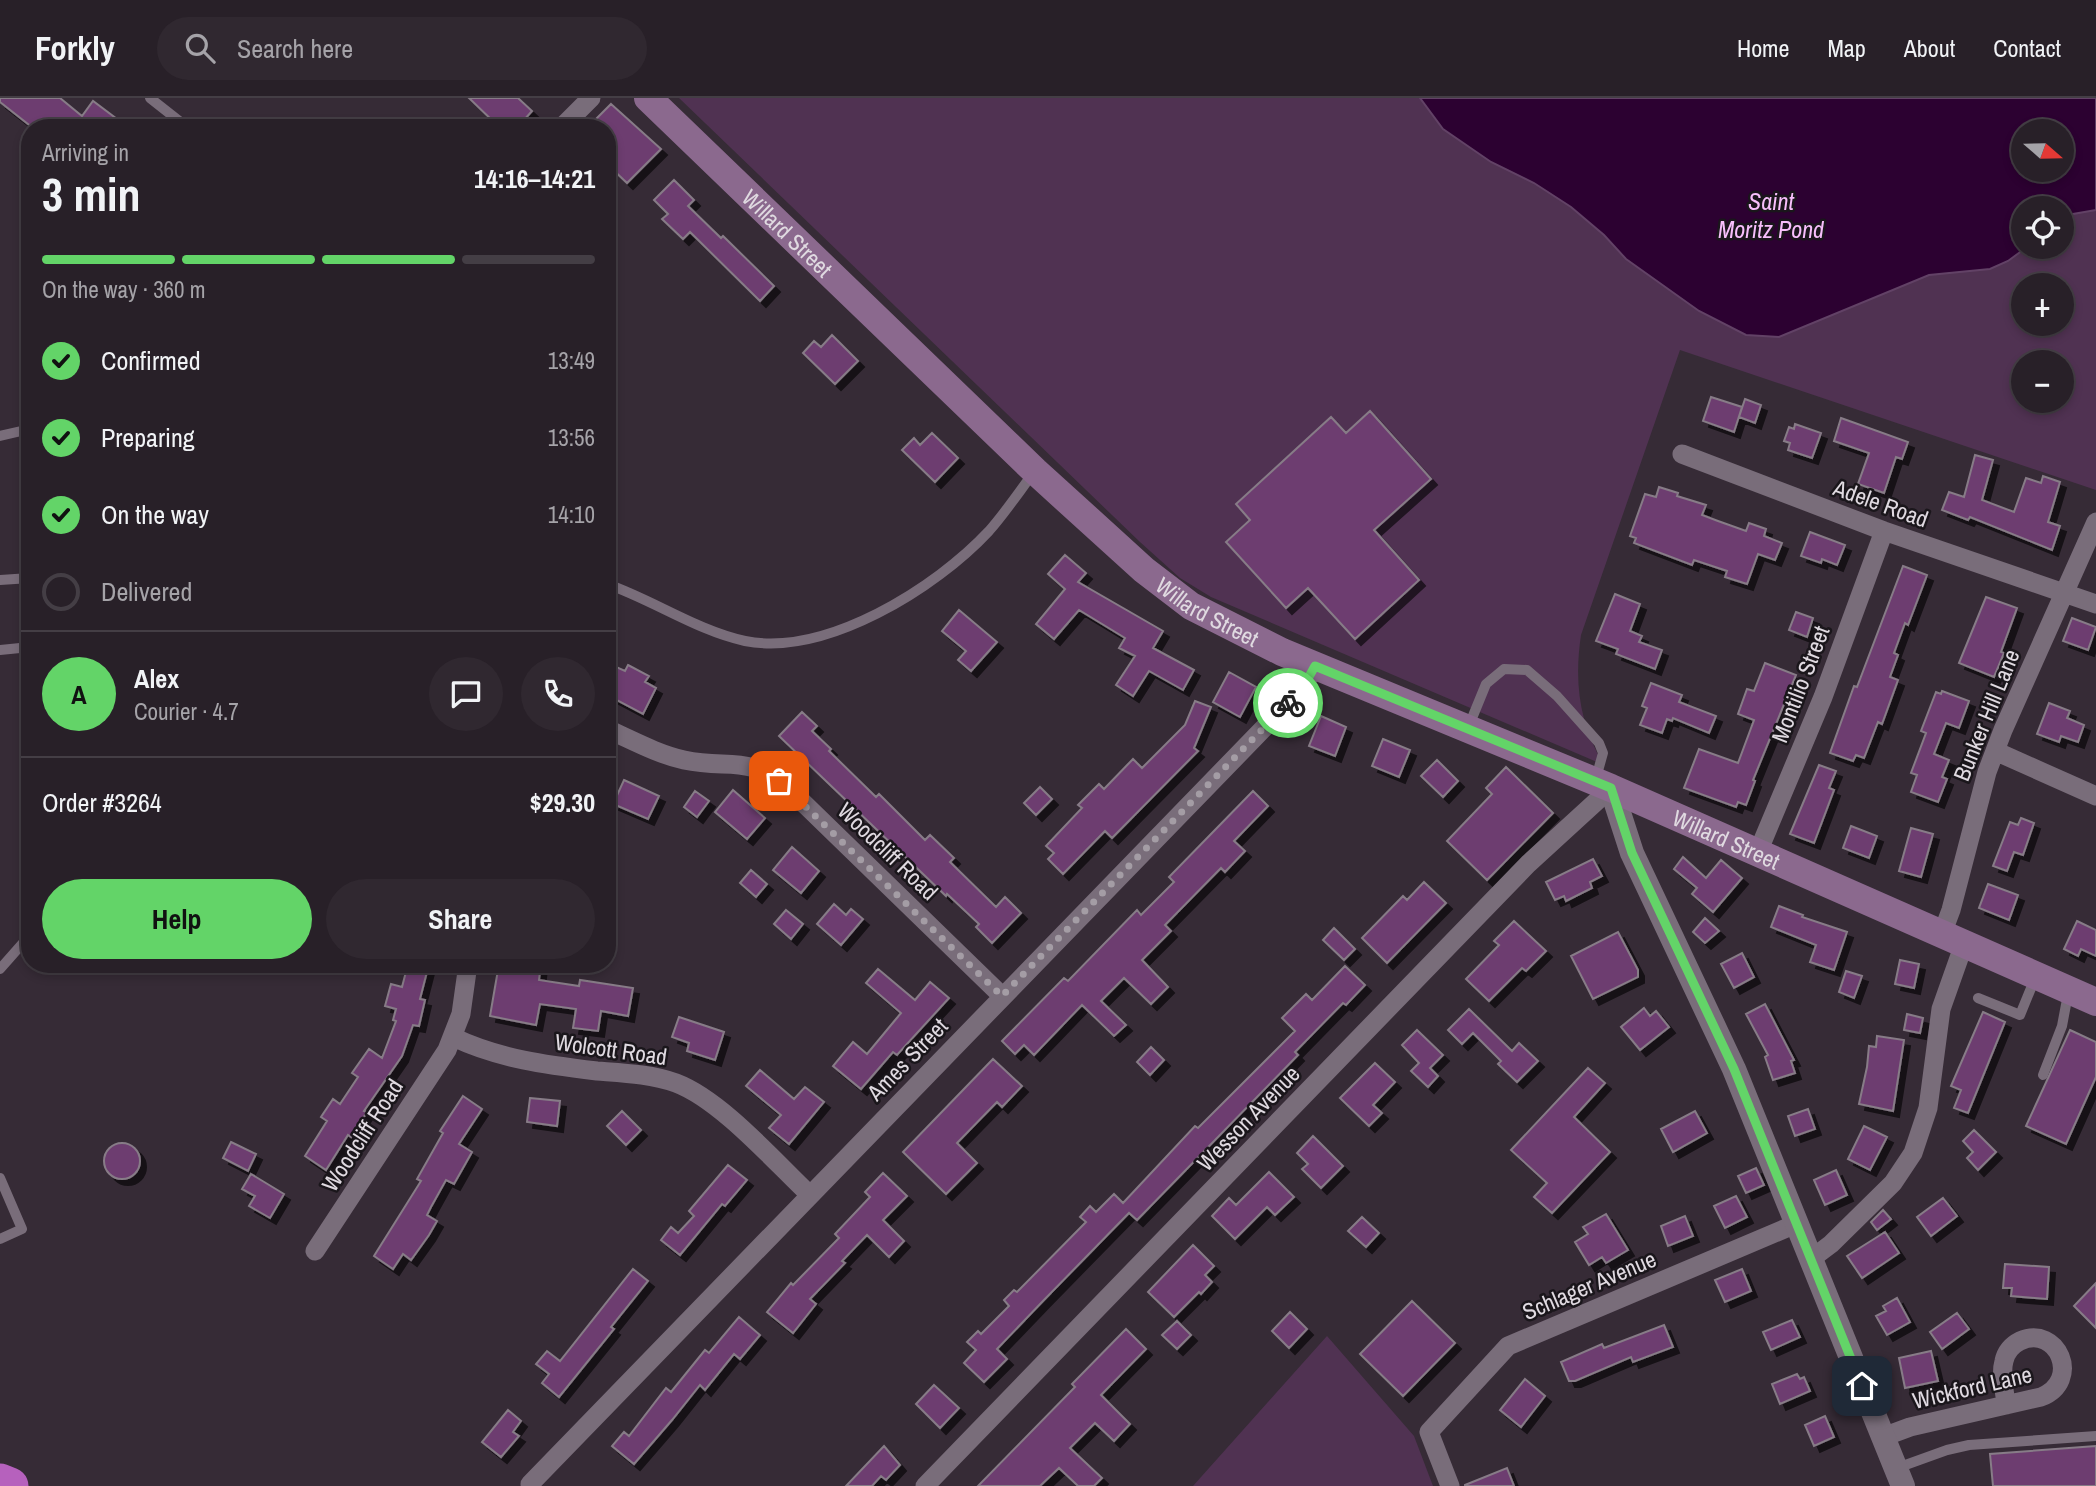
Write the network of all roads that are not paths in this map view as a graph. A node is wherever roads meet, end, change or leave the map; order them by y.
1 (150, 98) edge
2 (591, 98) edge
3 (648, 98) edge
4 (177, 119) edge
5 (570, 119) edge
6 (21, 431) edge
7 (0, 436) edge
8 (1682, 454) dead end
9 (1035, 471) junction
10 (2096, 522) edge
11 (1884, 531) junction
12 (21, 579) edge
13 (0, 580) edge
14 (616, 588) edge
15 (2064, 593) junction
16 (2096, 604) edge
17 (21, 648) edge
18 (0, 650) edge
19 (1315, 666) junction
20 (1467, 729) junction
21 (616, 733) edge
22 (1995, 751) junction
23 (1603, 785) junction
24 (2096, 796) edge
25 (1758, 852) junction
26 (1953, 939) junction
27 (21, 945) edge
28 (0, 969) edge
29 (467, 973) edge
30 (2036, 976) junction
31 (2069, 990) junction
32 (1002, 996) junction
33 (1978, 998) dead end
34 (2096, 1002) edge
35 (453, 1037) junction
36 (2043, 1075) dead end
37 (0, 1178) edge
38 (810, 1195) junction
39 (1796, 1224) junction
40 (0, 1239) edge
41 (315, 1251) dead end
42 (1811, 1259) junction
43 (2006, 1405) junction
44 (2096, 1436) edge
45 (1883, 1437) junction
46 (1900, 1477) edge
47 (0, 1482) edge
48 (530, 1483) dead end
49 (10, 1486) edge
50 (925, 1486) edge
51 (1450, 1486) edge

1 - 4 lane
2 - 5 street
3 - 9 main road, Willard Street
6 - 7 lane
8 - 11 street, Adele Road
9 - 14 lane
9 - 19 main road, Willard Street
10 - 15 street, Bunker Hill Lane
11 - 15 street, Adele Road
11 - 25 street, Montilio Street
12 - 13 lane
15 - 16 street, Adele Road
15 - 22 street, Bunker Hill Lane
17 - 18 lane
19 - 20 main road, Willard Street
19 - 32 street, Ames Street
20 - 23 main road, Willard Street
20 - 23 lane
21 - 32 street, Woodcliff Road
22 - 24 street
22 - 26 street, Bunker Hill Lane
23 - 25 main road, Willard Street
23 - 39 street
23 - 50 street, Wesson Avenue
25 - 26 main road, Willard Street
26 - 30 main road, Willard Street
26 - 42 street, Bunker Hill Lane
27 - 28 lane
29 - 35 street, Woodcliff Road
30 - 31 main road, Willard Street
30 - 33 lane
31 - 34 main road, Willard Street
31 - 36 lane
32 - 38 street, Ames Street
35 - 38 street, Wolcott Road
35 - 41 street, Woodcliff Road
37 - 40 lane
38 - 48 street, Ames Street
39 - 42 street
39 - 51 street, Schlager Avenue
42 - 45 street
43 - 43 street, Wickford Lane
43 - 45 street, Wickford Lane
44 - 46 lane
45 - 46 street
47 - 49 highway

